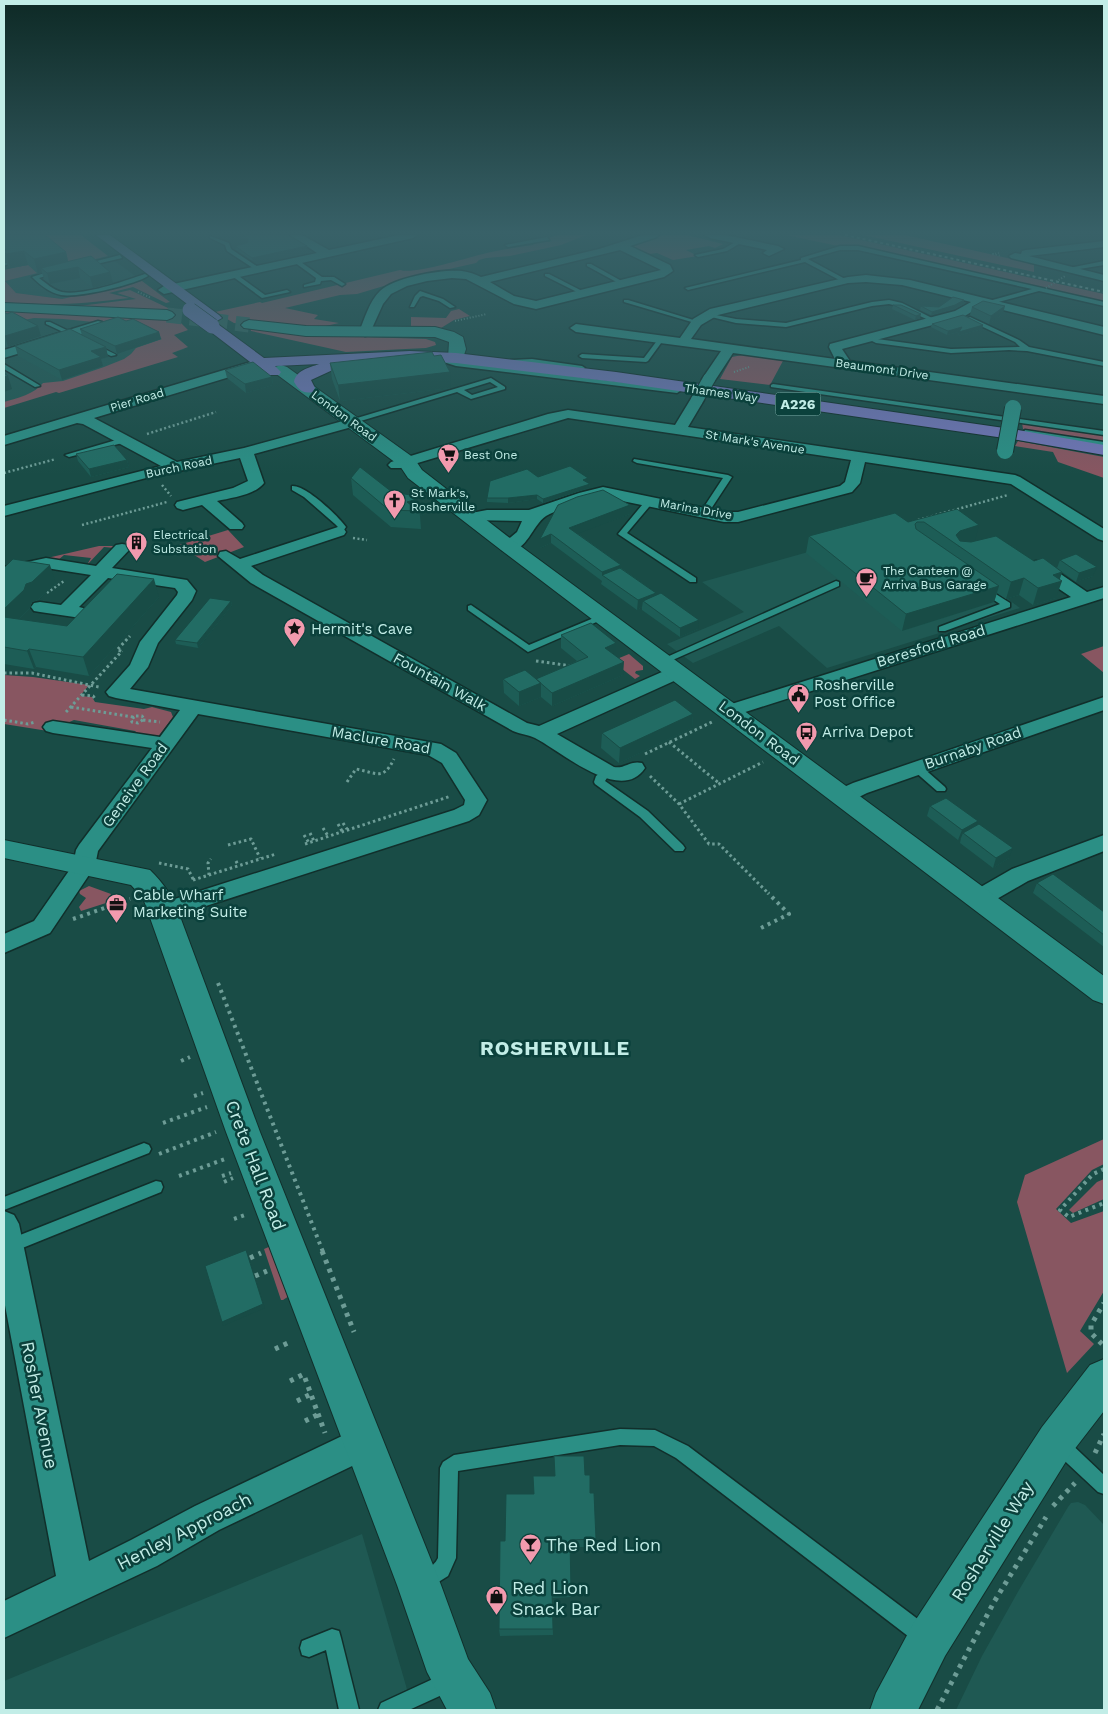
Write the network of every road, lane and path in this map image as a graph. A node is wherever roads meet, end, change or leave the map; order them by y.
1 (202, 315) edge
2 (206, 315) edge
3 (374, 315) edge
4 (482, 315) edge
5 (685, 315) edge
6 (711, 315) edge
7 (827, 315) edge
8 (922, 315) edge
9 (956, 315) edge
10 (961, 315) edge
11 (1042, 315) edge
12 (702, 319) junction
13 (935, 321) junction
14 (48, 323) dead end
15 (98, 325) edge
16 (576, 328) dead end
17 (1104, 331) edge
18 (365, 332) junction
19 (435, 332) junction
20 (70, 333) junction
21 (238, 334) junction
22 (868, 338) junction
23 (661, 339) junction
24 (683, 342) junction
25 (836, 347) junction
26 (729, 348) junction
27 (1026, 349) junction
28 (4, 354) edge
29 (113, 355) edge
30 (582, 356) dead end
31 (781, 356) junction
32 (432, 357) junction
33 (456, 358) junction
34 (363, 359) junction
35 (492, 362) junction
36 (1104, 364) edge
37 (331, 365) junction
38 (846, 365) junction
39 (4, 366) edge
40 (268, 366) junction
41 (710, 377) junction
42 (37, 386) dead end
43 (773, 386) dead end
44 (307, 388) junction
45 (1018, 388) junction
46 (459, 390) junction
47 (1104, 400) edge
48 (216, 412) dead end
49 (1012, 414) junction
50 (75, 419) junction
51 (349, 423) junction
52 (679, 430) junction
53 (1104, 433) edge
54 (140, 437) dead end
55 (123, 440) junction
56 (4, 441) edge
57 (1104, 444) edge
58 (1104, 450) edge
59 (246, 452) junction
60 (1104, 454) edge
61 (69, 455) joint
62 (859, 457) junction
63 (637, 461) dead end
64 (406, 467) junction
65 (174, 468) junction
66 (4, 473) edge
67 (1000, 477) junction
68 (160, 481) dead end
69 (295, 488) dead end
70 (1031, 489) junction
71 (206, 500) junction
72 (650, 501) junction
73 (177, 502) junction
74 (4, 511) edge
75 (542, 512) junction
76 (704, 513) junction
77 (472, 517) junction
78 (914, 521) edge
79 (82, 524) dead end
80 (236, 526) dead end
81 (343, 535) junction
82 (1104, 536) edge
83 (367, 540) dead end
84 (508, 546) junction
85 (122, 549) dead end
86 (1027, 560) edge
87 (102, 571) junction
88 (4, 572) edge
89 (693, 580) dead end
90 (836, 584) dead end
91 (977, 584) edge
92 (1104, 592) edge
93 (1084, 598) junction
94 (40, 607) dead end
95 (1002, 607) junction
96 (470, 608) dead end
97 (66, 610) junction
98 (87, 614) edge
99 (604, 617) junction
100 (1018, 618) junction
101 (942, 629) dead end
102 (142, 660) junction
103 (533, 660) dead end
104 (671, 667) junction
105 (564, 671) edge
106 (4, 674) edge
107 (91, 685) junction
108 (116, 691) junction
109 (1104, 702) edge
110 (70, 707) dead end
111 (193, 707) junction
112 (721, 715) junction
113 (133, 717) dead end
114 (53, 727) dead end
115 (541, 733) junction
116 (668, 742) junction
117 (165, 744) junction
118 (396, 757) dead end
119 (765, 761) dead end
120 (643, 767) junction
121 (917, 768) junction
122 (606, 772) junction
123 (347, 782) dead end
124 (720, 784) junction
125 (942, 788) dead end
126 (459, 793) dead end
127 (843, 796) junction
128 (679, 804) junction
129 (343, 823) dead end
130 (338, 824) dead end
131 (323, 828) dead end
132 (347, 829) junction
133 (342, 831) junction
134 (310, 832) dead end
135 (304, 835) dead end
136 (328, 836) junction
137 (314, 841) junction
138 (309, 843) junction
139 (1104, 843) edge
140 (228, 845) dead end
141 (300, 846) dead end
142 (679, 848) dead end
143 (4, 849) edge
144 (278, 853) dead end
145 (260, 858) junction
146 (211, 859) dead end
147 (236, 861) dead end
148 (238, 865) junction
149 (84, 866) junction
150 (209, 875) junction
151 (193, 880) dead end
152 (980, 898) junction
153 (137, 905) dead end
154 (164, 911) junction
155 (51, 915) junction
156 (761, 928) dead end
157 (4, 944) edge
158 (217, 981) dead end
159 (1104, 992) edge
160 (210, 1106) dead end
161 (268, 1112) dead end
162 (163, 1123) dead end
163 (144, 1149) dead end
164 (228, 1157) dead end
165 (1104, 1169) edge
166 (232, 1172) dead end
167 (179, 1176) dead end
168 (222, 1176) dead end
169 (235, 1178) dead end
170 (224, 1182) dead end
171 (156, 1187) dead end
172 (1104, 1203) edge
173 (4, 1204) edge
174 (248, 1214) dead end
175 (234, 1219) dead end
176 (5, 1230) edge
177 (261, 1253) dead end
178 (250, 1258) edge
179 (267, 1271) dead end
180 (255, 1276) edge
181 (1104, 1303) edge
182 (292, 1342) dead end
183 (275, 1349) dead end
184 (1103, 1362) edge
185 (304, 1374) dead end
186 (290, 1380) dead end
187 (311, 1394) dead end
188 (297, 1401) dead end
189 (319, 1414) dead end
190 (305, 1421) dead end
191 (1104, 1434) edge
192 (1056, 1441) junction
193 (363, 1443) junction
194 (1098, 1450) dead end
195 (1073, 1486) dead end
196 (1104, 1486) edge
197 (418, 1585) junction
198 (76, 1586) junction
199 (4, 1620) edge
200 (929, 1640) junction
201 (309, 1648) dead end
202 (456, 1693) edge
203 (349, 1710) edge
204 (388, 1710) edge
205 (893, 1710) edge
206 (937, 1710) edge

1 - 21 main road, bridge
2 - 21 main road
3 - 18 street
4 - 19 path
5 - 12 lane
6 - 12 street
7 - 12 lane
8 - 13 lane
9 - 13 street
10 - 27 lane
11 - 17 street
12 - 24 street
13 - 22 street
14 - 20 lane
15 - 20 street
16 - 23 street, Beaumont Drive
18 - 19 street
18 - 21 street
19 - 33 street
20 - 28 street
20 - 29 lane
21 - 40 main road, London Road
22 - 25 street
22 - 27 lane
23 - 24 street, Beaumont Drive
23 - 30 lane
24 - 26 street, Beaumont Drive
25 - 31 street
25 - 38 street
26 - 31 street, Beaumont Drive
26 - 41 street
27 - 36 lane
31 - 38 street, Beaumont Drive
31 - 41 path
32 - 33 main road, Thames Way / A226
32 - 34 main road, Thames Way / A226
32 - 60 lane
33 - 35 main road, Thames Way / A226
34 - 37 main road, Thames Way / A226
34 - 40 main road, Thames Way / A226
35 - 57 lane
35 - 58 main road, Thames Way / A226
37 - 40 main road, Thames Way / A226
37 - 44 main road, A226
38 - 45 street, Beaumont Drive
39 - 42 lane
40 - 44 street, London Road
40 - 50 street, Pier Road
40 - 51 street, London Road
41 - 52 street, bridge
43 - 49 lane
44 - 51 street, London Road
45 - 47 street, Beaumont Drive
45 - 49 street
46 - 46 lane
46 - 51 lane
48 - 54 path
49 - 53 lane
49 - 67 street, bridge
50 - 55 street
50 - 56 street, Pier Road
51 - 59 street, Burch Road
51 - 64 street, London Road
52 - 62 street, St Mark's Avenue
52 - 64 street, St Mark's Avenue
55 - 61 lane
55 - 65 street
59 - 65 street, Burch Road
59 - 71 street
61 - 66 path
62 - 67 street, St Mark's Avenue
62 - 76 street, Marina Drive
63 - 76 lane
64 - 77 street, London Road
65 - 74 street, Burch Road
67 - 70 street, St Mark's Avenue
68 - 73 path
69 - 81 lane
70 - 78 path
70 - 82 street, St Mark's Avenue
71 - 73 street
71 - 80 street
72 - 75 street, Marina Drive
72 - 76 street, Marina Drive
72 - 89 lane
73 - 79 path
75 - 77 street, Marina Drive
75 - 84 street, Marina Drive
77 - 84 street, London Road
81 - 83 path
81 - 115 street, Fountain Walk
84 - 99 street, London Road
85 - 87 street
86 - 93 street
87 - 88 street
87 - 97 street
87 - 102 street
90 - 104 lane
91 - 95 lane
92 - 93 street, Beresford Road
93 - 100 street, Beresford Road
94 - 97 street
95 - 100 lane
95 - 101 lane
96 - 99 lane
97 - 98 street
99 - 104 street, London Road
100 - 112 street, Beresford Road
102 - 107 path
102 - 108 street
103 - 105 path
104 - 112 street, London Road
104 - 115 street
106 - 107 path
107 - 108 path
108 - 111 street, Maclure Road
109 - 121 street, Burnaby Road
110 - 113 path
111 - 117 street, Geneive Road
111 - 154 street, Maclure Road
112 - 116 path
112 - 127 street, London Road
114 - 117 street
115 - 122 street, Fountain Walk
116 - 120 path
116 - 124 path
117 - 149 street, Geneive Road
118 - 123 path
119 - 124 path
120 - 122 street
120 - 128 path
121 - 125 lane
121 - 127 street, Burnaby Road
122 - 142 lane
124 - 128 path
126 - 132 path
127 - 152 street, London Road
128 - 156 path
129 - 132 path
130 - 133 path
131 - 136 path
132 - 133 path
133 - 136 path
134 - 137 path
135 - 138 path
136 - 137 path
137 - 138 path
138 - 141 path
139 - 152 street
140 - 145 path
143 - 149 street, Crete Hall Road
144 - 145 path
145 - 148 path
146 - 150 path
147 - 148 path
148 - 150 path
149 - 154 street, Crete Hall Road
149 - 155 street, Geneive Road
150 - 151 path
152 - 159 street, London Road
153 - 155 path
154 - 193 street, Crete Hall Road
155 - 157 street, Geneive Road
158 - 161 path, Crete Hall Road
160 - 162 path
163 - 173 lane
164 - 167 path
165 - 172 path
166 - 168 path
169 - 170 path
171 - 176 lane
174 - 175 path
176 - 198 street, Rosher Avenue
177 - 178 path
179 - 180 path
181 - 184 path
182 - 183 path
184 - 192 street, Rosherville Way
185 - 186 path
187 - 188 path
189 - 190 path
191 - 194 path
192 - 196 lane
192 - 200 street, Rosherville Way
193 - 197 street, Crete Hall Road
193 - 198 street, Henley Approach
195 - 206 path
197 - 200 lane
197 - 202 street, Crete Hall Road
198 - 199 street, Henley Approach
200 - 205 street, Rosherville Way
201 - 203 lane
202 - 204 lane

